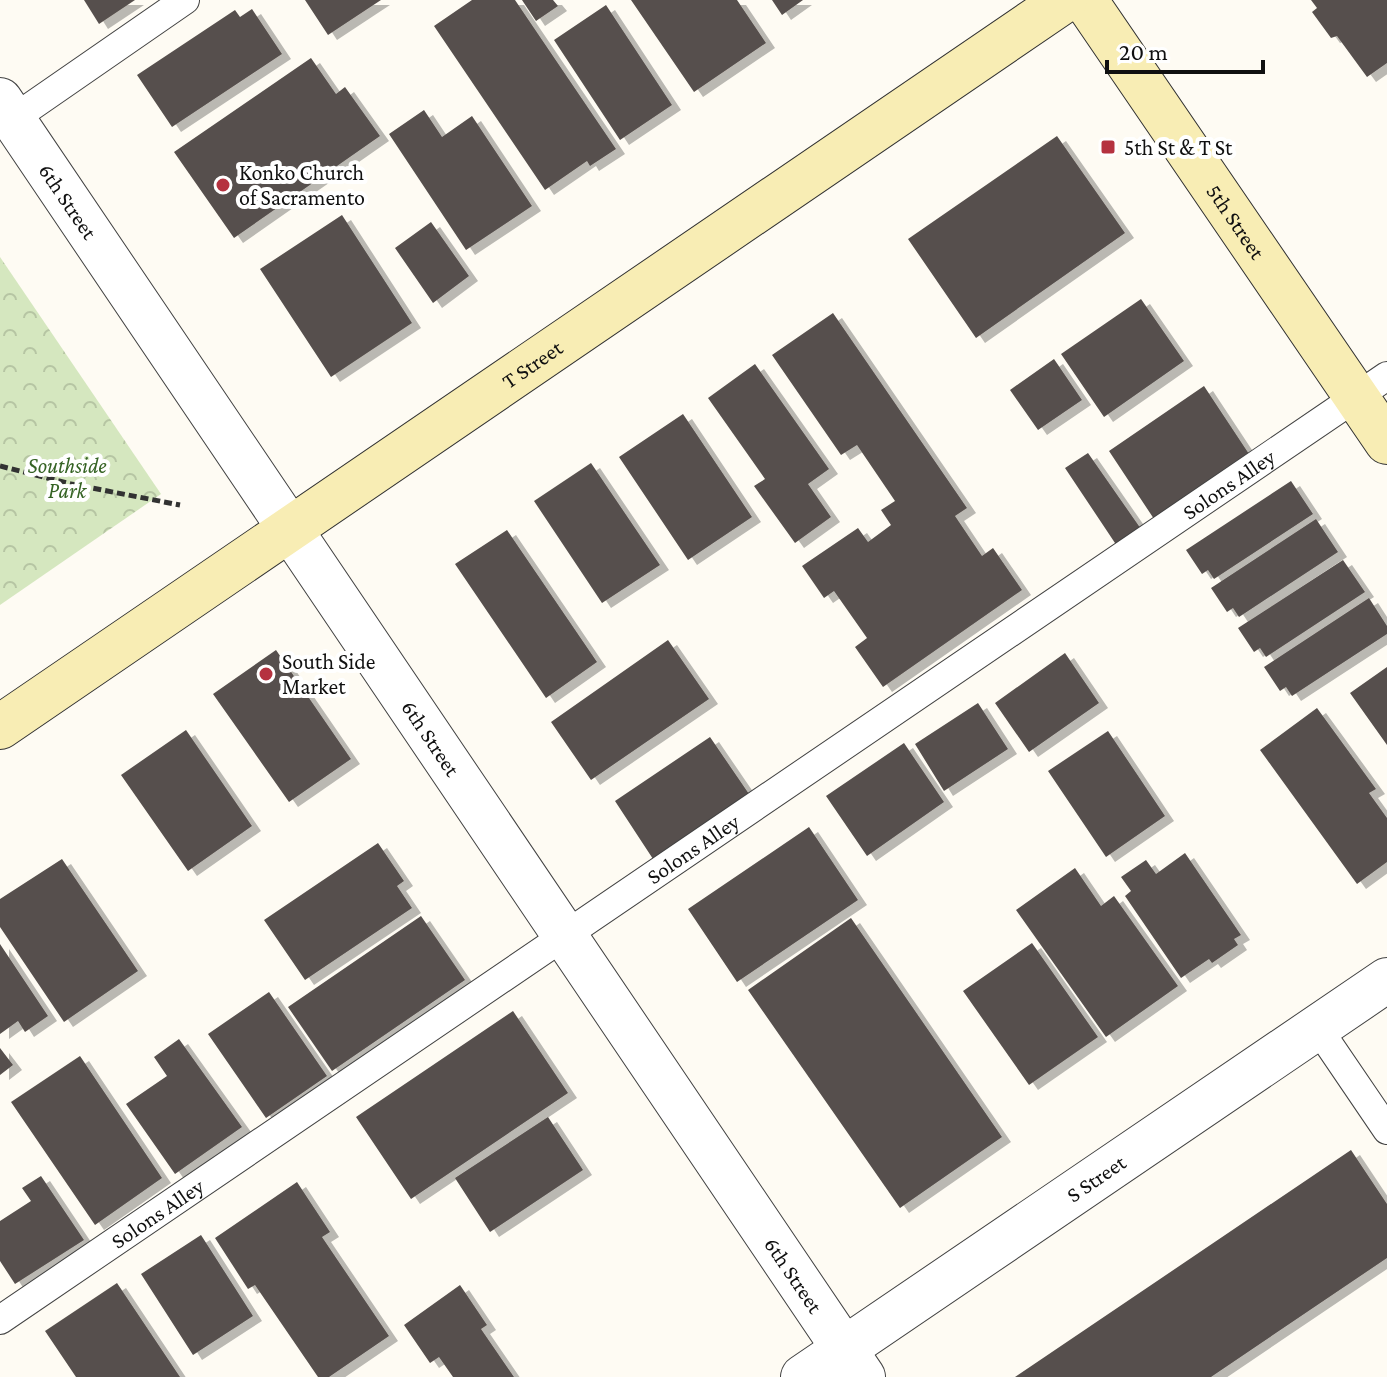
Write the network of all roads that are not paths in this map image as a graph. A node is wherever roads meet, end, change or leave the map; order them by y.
1 (185, 0) edge
2 (1065, 0) edge
3 (1085, 0) edge
4 (6, 110) edge
5 (1371, 386) edge
6 (1387, 442) edge
7 (288, 529) junction
8 (0, 727) edge
9 (564, 935) junction
10 (1387, 980) edge
11 (1317, 1027) junction
12 (1387, 1130) edge
13 (0, 1320) edge
14 (854, 1363) edge
15 (803, 1377) edge

1 - 4 lane
2 - 7 street, T Street
3 - 5 street, 5th Street
4 - 7 street, 6th Street
5 - 6 street, 5th Street
5 - 9 lane, Solons Alley
7 - 8 street, T Street
7 - 9 street, 6th Street
9 - 13 lane, Solons Alley
9 - 14 street, 6th Street
10 - 11 street, S Street
11 - 12 lane
11 - 14 street, S Street
14 - 15 street, S Street

